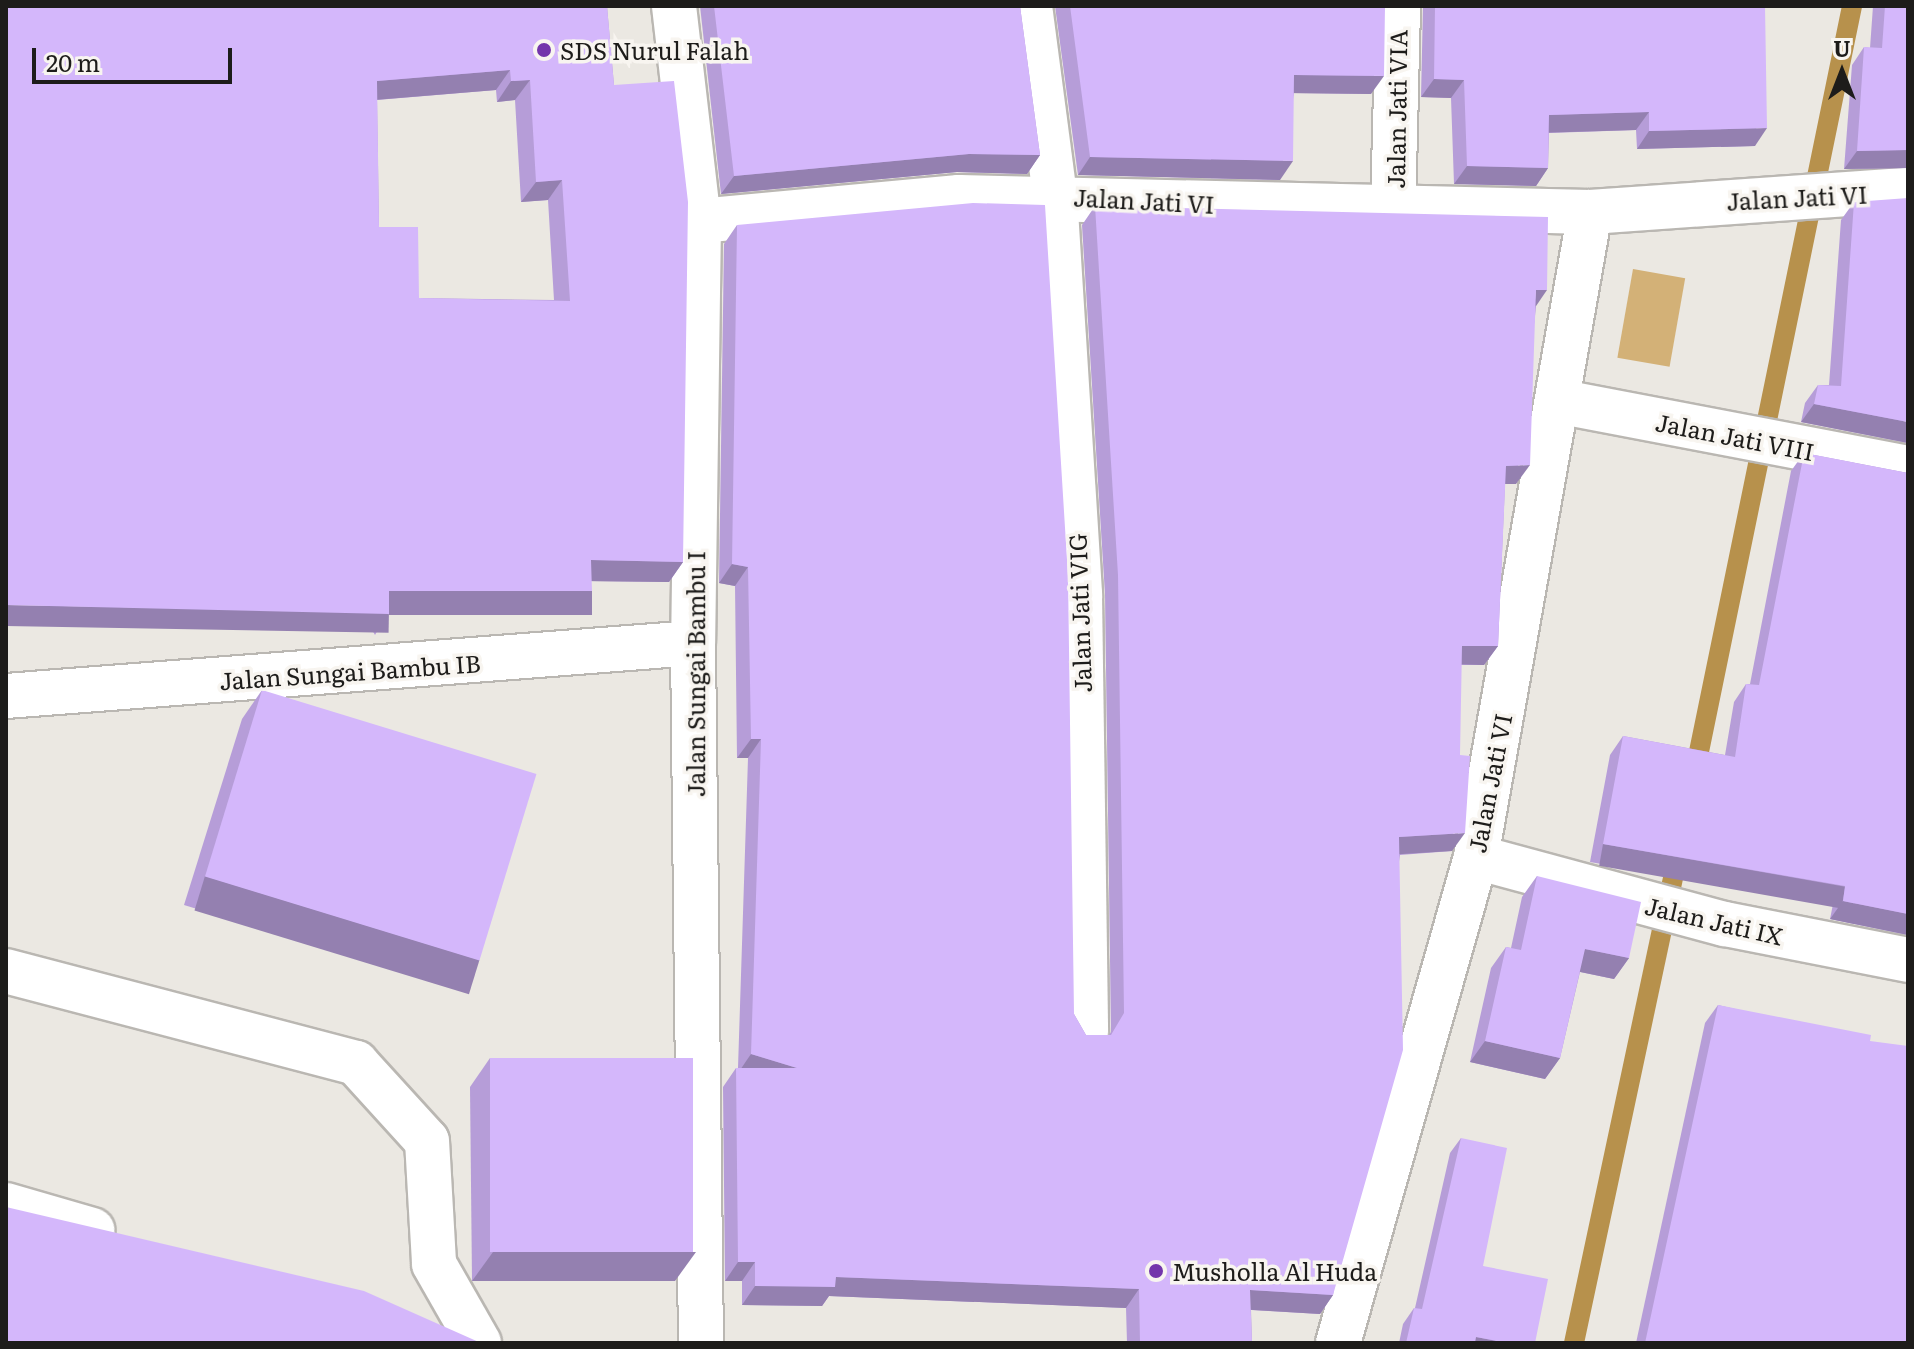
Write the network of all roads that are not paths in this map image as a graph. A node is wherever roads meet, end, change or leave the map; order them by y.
1 (674, 6) edge
2 (1030, 6) edge
3 (1398, 6) edge
4 (1892, 191) edge
5 (1055, 195) junction
6 (1393, 212) junction
7 (1590, 212) junction
8 (699, 221) junction
9 (1562, 402) junction
10 (1908, 468) edge
11 (693, 643) junction
12 (6, 696) edge
13 (1476, 857) junction
14 (1908, 960) edge
15 (6, 971) edge
16 (1086, 1032) edge
17 (6, 1205) edge
18 (128, 1240) edge
19 (479, 1343) edge
20 (701, 1343) edge
21 (1338, 1343) edge

1 - 8 street, Jalan Sungai Bambu I
2 - 5 street, Jalan Jati VIG
3 - 6 street, Jalan Jati VIA
4 - 7 street, Jalan Jati VI
5 - 6 street, Jalan Jati VI
5 - 8 street, Jalan Jati VI
5 - 16 street, Jalan Jati VIG
6 - 7 street, Jalan Jati VI
7 - 9 street, Jalan Jati VI
8 - 11 street, Jalan Sungai Bambu I
9 - 10 street, Jalan Jati VIII
9 - 13 street, Jalan Jati VI
11 - 12 street, Jalan Sungai Bambu IB
11 - 20 street, Jalan Sungai Bambu I
13 - 14 street, Jalan Jati IX
13 - 21 street, Jalan Jati VI
15 - 19 street
17 - 18 street

